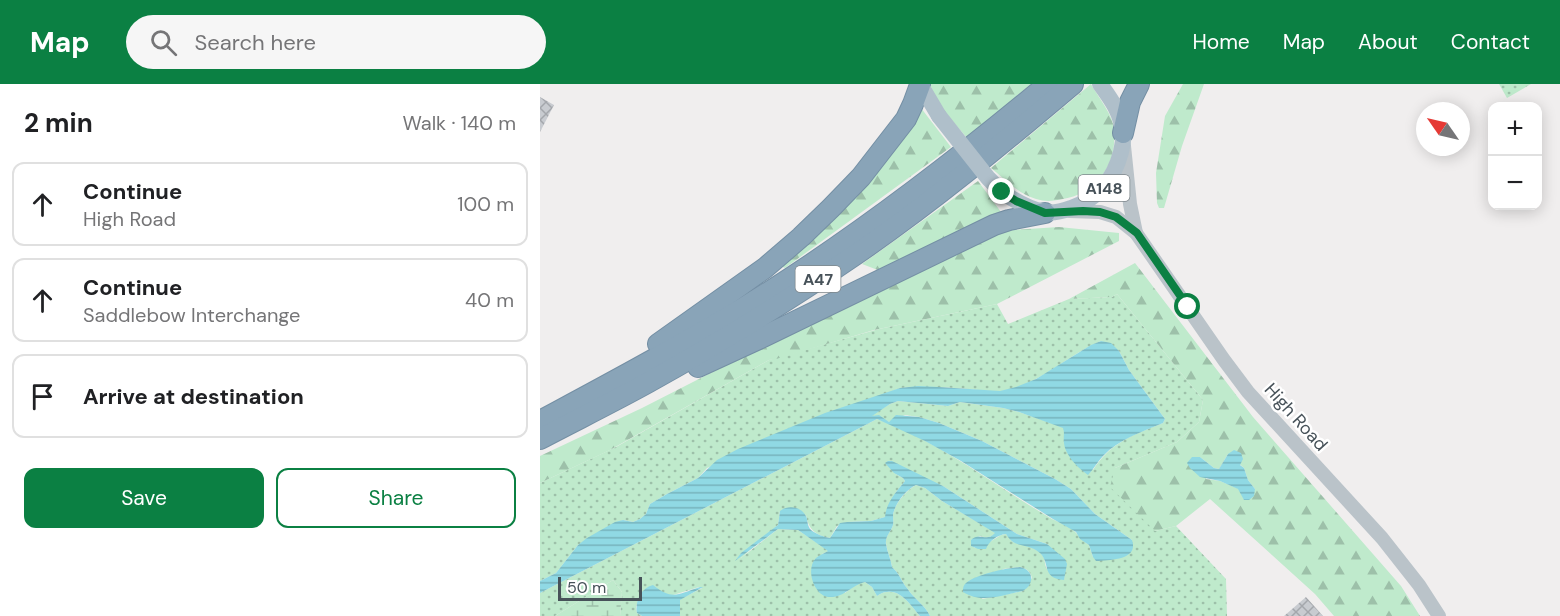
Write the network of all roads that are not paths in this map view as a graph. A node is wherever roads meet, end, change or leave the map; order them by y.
1 (1048, 84) edge
2 (1073, 84) edge
3 (1100, 84) edge
4 (1139, 84) edge
5 (920, 85) edge
6 (1123, 138) junction
7 (1053, 212) junction
8 (1140, 238) junction
9 (540, 420) edge
10 (540, 439) edge
11 (1439, 616) edge

1 - 9 highway, A47
2 - 10 highway, A47
3 - 6 main road
4 - 6 highway
5 - 7 main road, bridge
5 - 9 highway, A47
6 - 7 main road, A148
6 - 8 street, High Road
7 - 8 street, High Road
7 - 10 highway, A47
8 - 11 street, High Road

